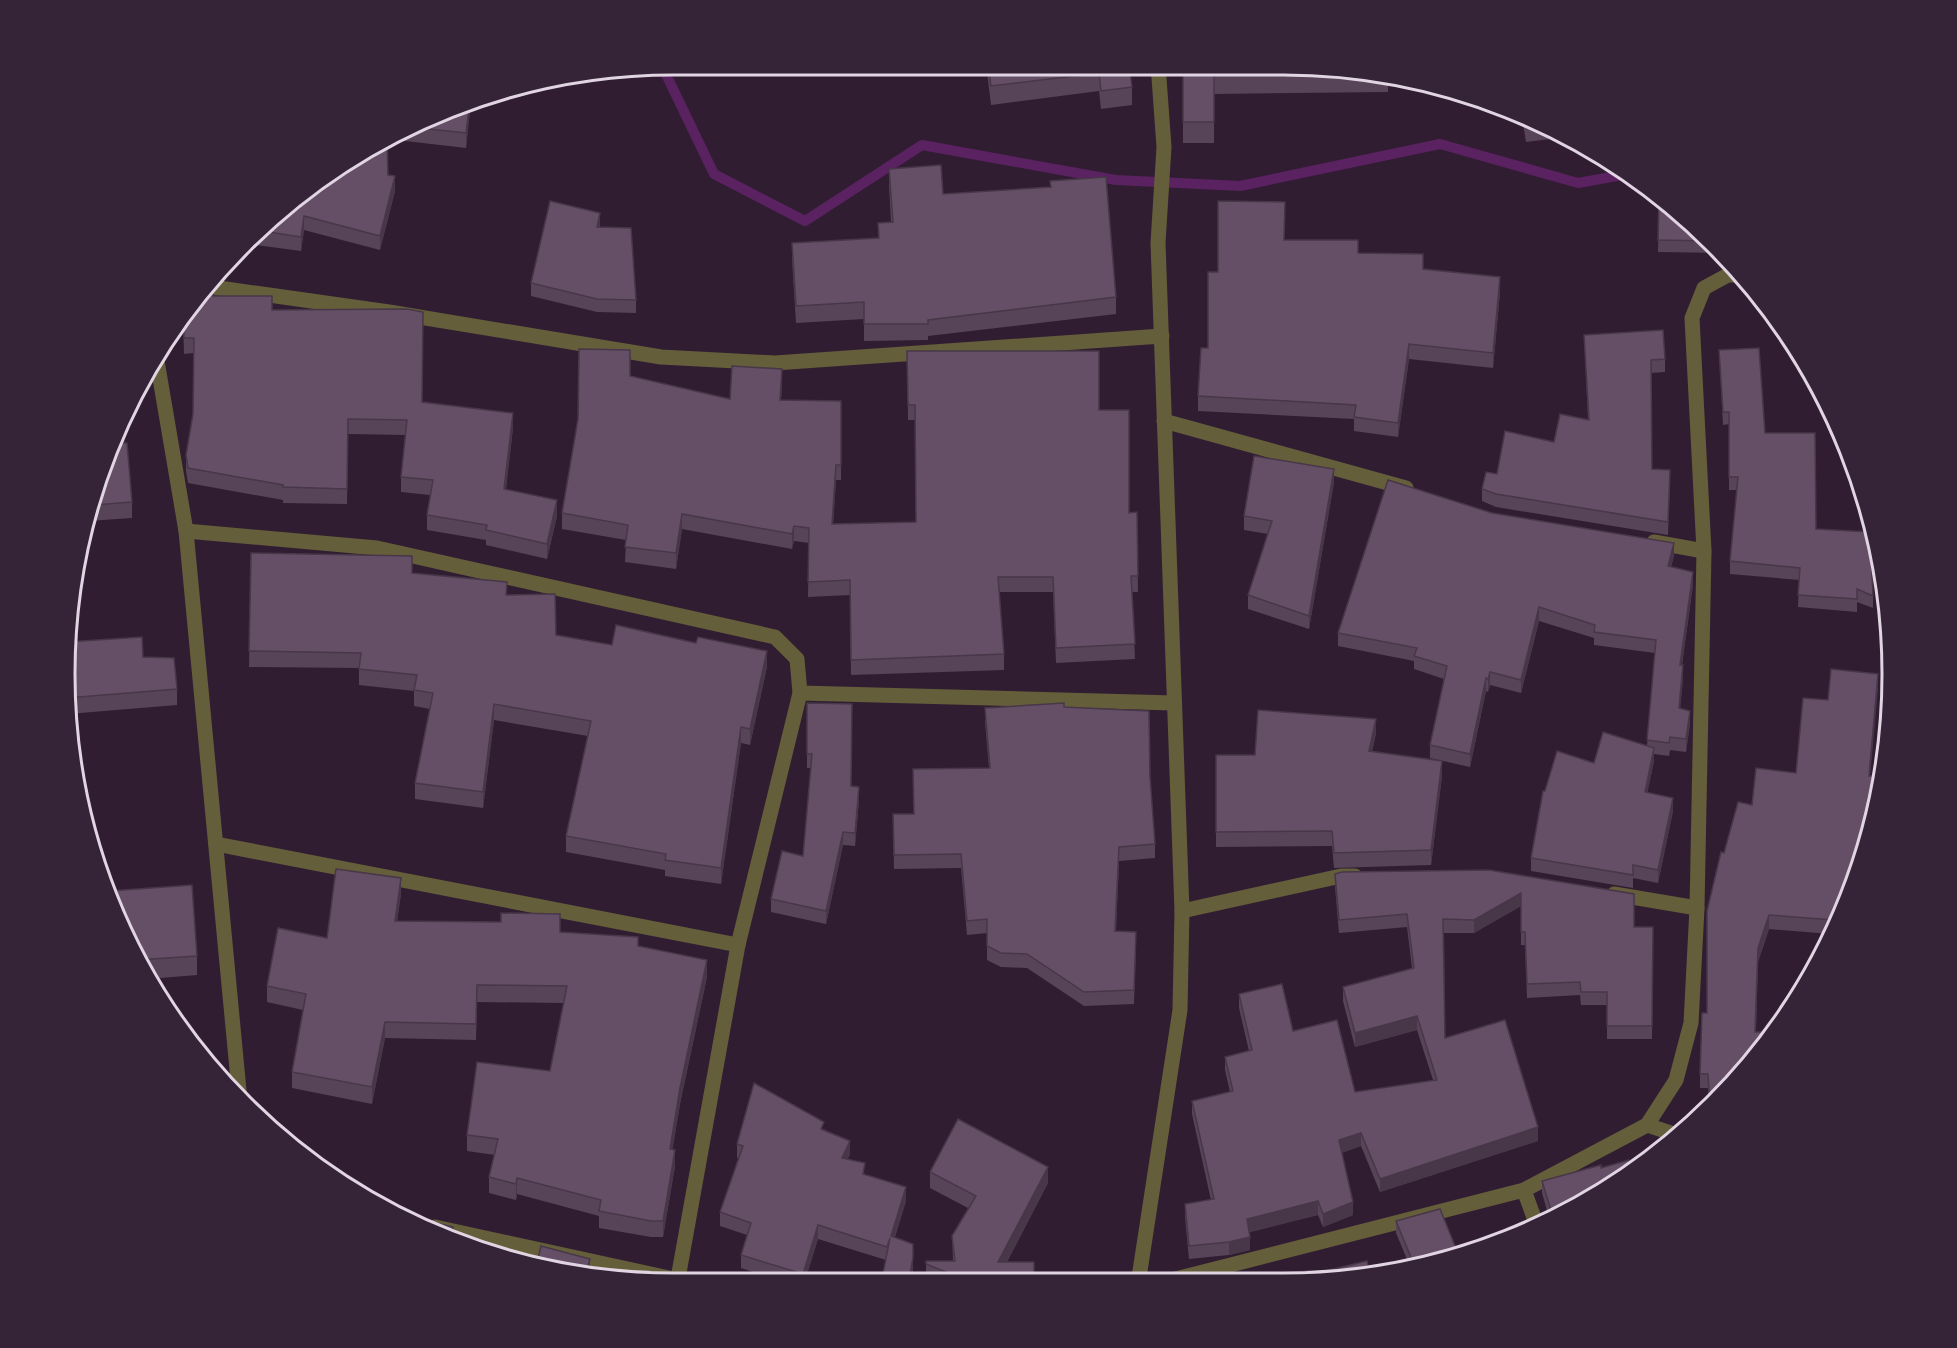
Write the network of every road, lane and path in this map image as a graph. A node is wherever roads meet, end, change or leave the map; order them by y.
1 (1159, 75) edge
2 (1730, 275) edge
3 (217, 288) edge
4 (1161, 336) junction
5 (158, 369) edge
6 (1164, 421) junction
7 (1417, 491) edge
8 (186, 531) junction
9 (1634, 539) edge
10 (1704, 551) junction
11 (800, 693) junction
12 (1174, 703) junction
13 (216, 843) junction
14 (1375, 875) edge
15 (1605, 893) edge
16 (1697, 908) junction
17 (1182, 911) junction
18 (738, 945) junction
19 (239, 1085) edge
20 (1647, 1125) junction
21 (1668, 1132) edge
22 (1524, 1191) junction
23 (1534, 1217) edge
24 (461, 1233) edge
25 (631, 1272) edge
26 (679, 1273) edge
27 (1140, 1273) edge
28 (1200, 1273) edge

1 - 4 street
2 - 10 street
3 - 4 street
4 - 6 street
5 - 8 street
6 - 7 street
6 - 12 street
8 - 11 street
8 - 13 street
9 - 10 street
10 - 16 street
11 - 12 street
11 - 18 street
12 - 17 street
13 - 18 street
13 - 19 street
14 - 17 street
15 - 16 street
16 - 20 street
17 - 27 street
18 - 26 street
20 - 21 street
20 - 22 street
22 - 23 street
22 - 28 street
24 - 25 street

